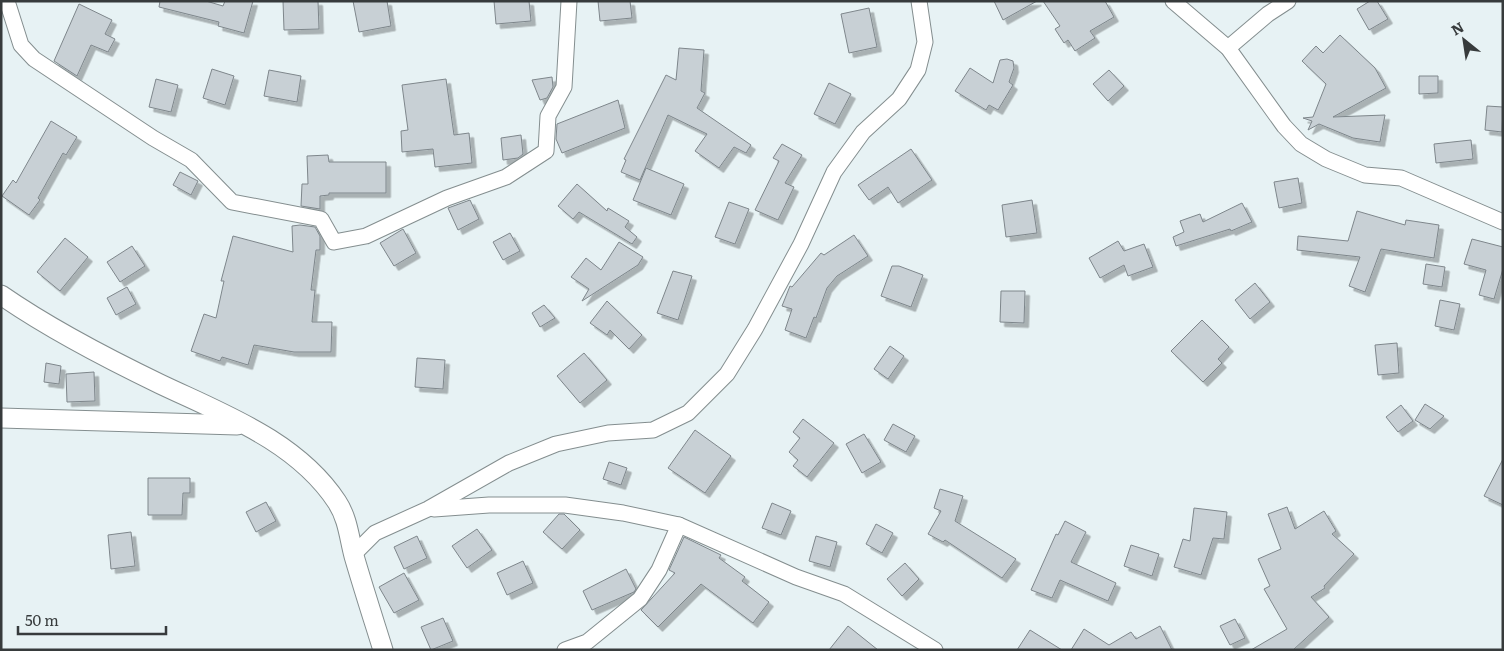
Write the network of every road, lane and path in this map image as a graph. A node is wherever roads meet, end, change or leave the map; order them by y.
1 (7, 1) edge
2 (569, 1) edge
3 (919, 1) edge
4 (1173, 1) edge
5 (1288, 1) edge
6 (1228, 48) junction
7 (1503, 222) edge
8 (1, 296) edge
9 (1, 418) edge
10 (247, 425) junction
11 (428, 510) junction
12 (679, 525) junction
13 (354, 554) junction
14 (383, 650) edge
15 (565, 650) edge
16 (935, 650) edge

1 - 2 street
3 - 11 street
4 - 6 street
5 - 6 street
6 - 7 street
8 - 10 street
9 - 10 street
10 - 13 street
11 - 12 street
11 - 13 street
12 - 15 street
12 - 16 street
13 - 14 street

